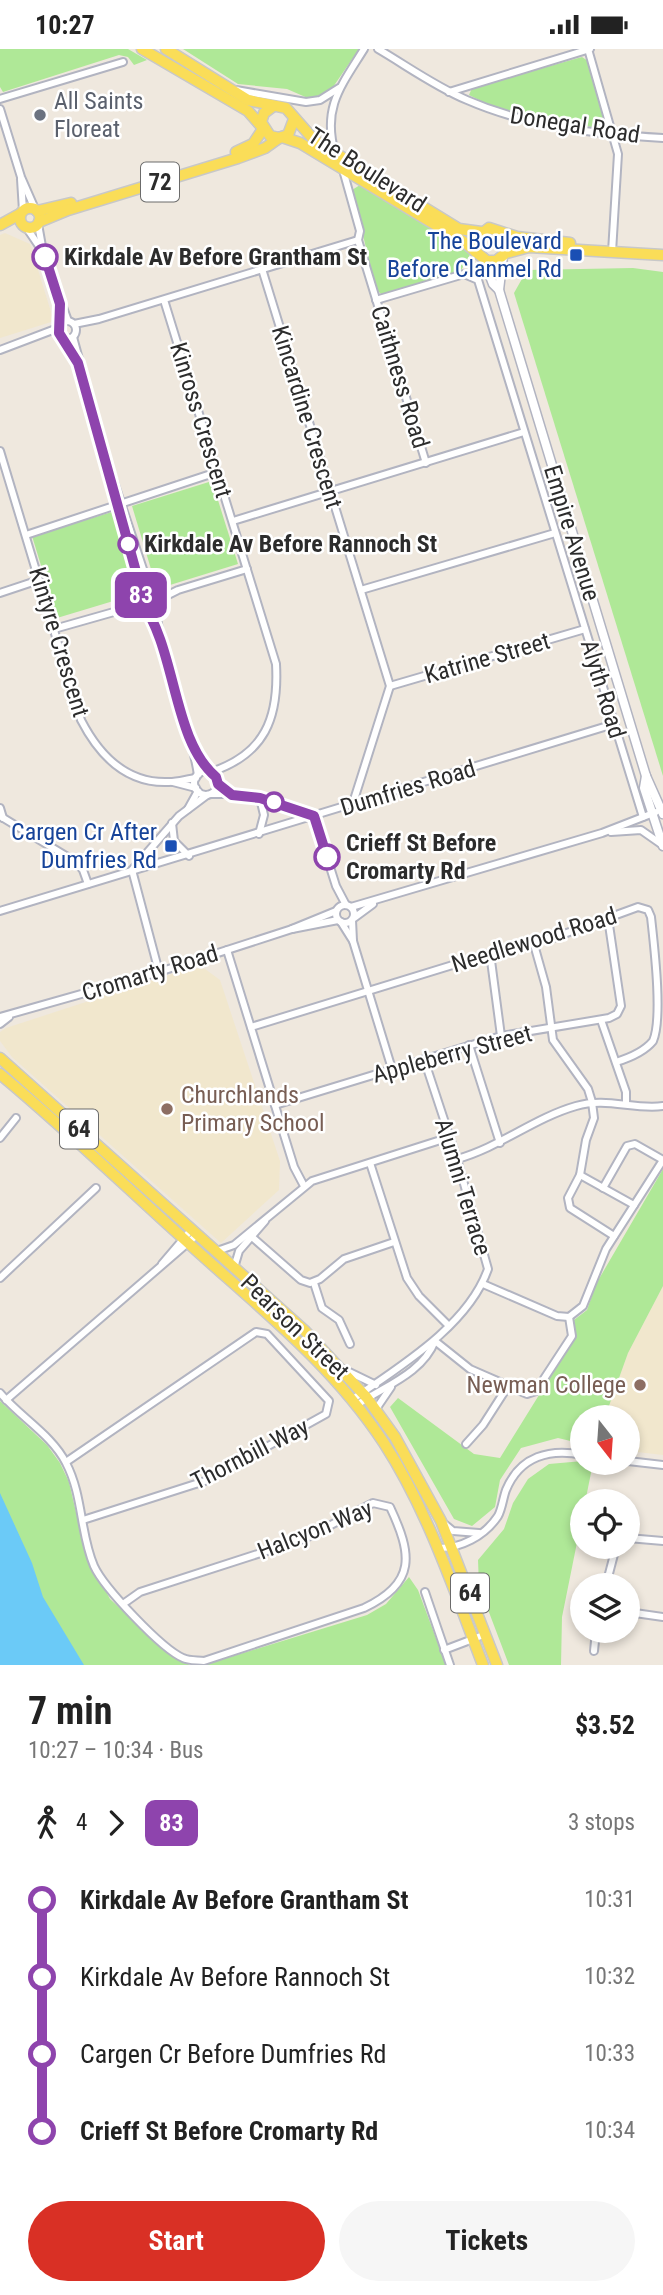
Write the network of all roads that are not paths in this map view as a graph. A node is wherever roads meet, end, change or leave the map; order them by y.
1 (142, 49) edge
2 (166, 49) edge
3 (364, 49) edge
4 (377, 49) edge
5 (589, 49) edge
6 (123, 62) dead end
7 (340, 87) junction
8 (234, 90) junction
9 (449, 92) junction
10 (0, 99) edge
11 (272, 107) junction
12 (0, 109) edge
13 (294, 119) junction
14 (262, 128) junction
15 (615, 135) junction
16 (281, 138) junction
17 (663, 138) edge
18 (336, 154) junction
19 (343, 170) junction
20 (21, 177) junction
21 (22, 212) junction
22 (37, 216) junction
23 (24, 226) junction
24 (0, 227) edge
25 (481, 232) junction
26 (502, 232) junction
27 (358, 240) junction
28 (613, 249) junction
29 (663, 249) edge
30 (43, 252) junction
31 (504, 255) junction
32 (663, 255) edge
33 (480, 256) junction
34 (261, 269) junction
35 (499, 291) junction
36 (164, 300) junction
37 (376, 300) junction
38 (60, 304) junction
39 (73, 328) junction
40 (61, 332) junction
41 (0, 350) edge
42 (78, 363) junction
43 (524, 432) junction
44 (0, 451) edge
45 (426, 463) junction
46 (217, 472) junction
47 (329, 492) junction
48 (121, 504) junction
49 (233, 521) junction
50 (555, 533) junction
51 (26, 535) junction
52 (247, 569) junction
53 (39, 580) junction
54 (178, 590) junction
55 (360, 590) junction
56 (153, 591) junction
57 (0, 593) edge
58 (141, 595) junction
59 (156, 603) junction
60 (144, 606) junction
61 (118, 609) junction
62 (54, 629) junction
63 (158, 629) junction
64 (585, 629) junction
65 (390, 686) junction
66 (614, 724) junction
67 (194, 749) junction
68 (228, 767) junction
69 (210, 772) junction
70 (197, 776) junction
71 (646, 776) junction
72 (173, 782) junction
73 (218, 782) junction
74 (197, 790) junction
75 (209, 795) junction
76 (232, 795) junction
77 (260, 798) junction
78 (352, 806) junction
79 (0, 808) edge
80 (187, 811) junction
81 (662, 812) edge
82 (652, 813) junction
83 (314, 816) junction
84 (643, 817) junction
85 (2, 818) edge
86 (172, 823) junction
87 (602, 832) junction
88 (259, 834) junction
89 (663, 846) edge
90 (189, 856) junction
91 (132, 870) junction
92 (88, 884) junction
93 (336, 886) junction
94 (374, 902) junction
95 (349, 906) junction
96 (337, 910) junction
97 (0, 911) edge
98 (608, 918) junction
99 (352, 919) junction
100 (340, 921) junction
101 (292, 929) junction
102 (353, 941) junction
103 (533, 941) junction
104 (227, 950) junction
105 (490, 953) junction
106 (159, 972) junction
107 (368, 991) junction
108 (0, 1017) edge
109 (9, 1017) junction
110 (601, 1020) junction
111 (0, 1024) edge
112 (251, 1027) junction
113 (550, 1029) junction
114 (501, 1036) junction
115 (469, 1045) junction
116 (0, 1058) edge
117 (424, 1059) junction
118 (616, 1062) junction
119 (392, 1069) junction
120 (0, 1074) edge
121 (592, 1102) junction
122 (626, 1103) junction
123 (275, 1105) junction
124 (663, 1105) edge
125 (16, 1118) dead end
126 (450, 1137) junction
127 (0, 1138) edge
128 (499, 1143) junction
129 (457, 1159) junction
130 (663, 1160) edge
131 (370, 1163) junction
132 (580, 1175) junction
133 (304, 1186) junction
134 (96, 1188) dead end
135 (603, 1188) junction
136 (634, 1205) junction
137 (266, 1220) junction
138 (194, 1233) junction
139 (614, 1236) junction
140 (252, 1237) junction
141 (186, 1241) junction
142 (394, 1242) junction
143 (215, 1251) junction
144 (234, 1268) junction
145 (0, 1278) edge
146 (314, 1283) junction
147 (483, 1284) junction
148 (569, 1317) junction
149 (448, 1325) junction
150 (435, 1341) junction
151 (350, 1344) dead end
152 (343, 1369) junction
153 (394, 1383) junction
154 (376, 1385) junction
155 (508, 1386) junction
156 (0, 1393) edge
157 (365, 1395) junction
158 (6, 1399) junction
159 (355, 1402) junction
160 (376, 1409) junction
161 (466, 1444) dead end
162 (570, 1452) edge
163 (66, 1462) junction
164 (640, 1462) edge
165 (663, 1465) edge
166 (83, 1520) junction
167 (441, 1521) junction
168 (479, 1533) junction
169 (640, 1539) edge
170 (663, 1541) edge
171 (437, 1548) junction
172 (453, 1549) junction
173 (425, 1592) dead end
174 (123, 1604) junction
175 (640, 1614) edge
176 (663, 1617) edge
177 (486, 1634) junction
178 (473, 1639) junction
179 (595, 1643) edge
180 (444, 1650) junction
181 (594, 1651) dead end
182 (450, 1665) edge
183 (483, 1665) edge
184 (497, 1665) edge

1 - 14 main road
2 - 8 main road
3 - 7 street
4 - 9 street, Donegal Road
5 - 9 street
5 - 15 street
6 - 10 street
7 - 8 street
7 - 18 street
8 - 11 main road
9 - 15 street, Donegal Road
11 - 13 main road
11 - 14 main road, 72
12 - 20 street
13 - 16 main road, 72
13 - 18 main road, The Boulevard
14 - 16 main road
14 - 22 main road, 72
15 - 17 street, Donegal Road
15 - 28 street
16 - 19 main road, The Boulevard
16 - 22 main road, 72
18 - 25 main road, The Boulevard
19 - 27 street, Caithness Road
19 - 33 main road, The Boulevard
20 - 21 street
20 - 22 street
21 - 22 main road, 72
21 - 23 main road
21 - 24 main road, 72
22 - 23 main road, 72
22 - 30 street
23 - 24 main road, 72
23 - 30 street
25 - 26 main road
25 - 33 main road
26 - 28 main road
26 - 31 main road
27 - 34 street
27 - 37 street, Caithness Road
28 - 29 main road
28 - 31 main road
28 - 32 main road
30 - 38 street
31 - 33 main road
31 - 35 main road, Empire Avenue
33 - 35 main road, Empire Avenue
34 - 36 street
34 - 47 street, Kincardine Crescent
35 - 71 main road, Empire Avenue
36 - 39 street
36 - 46 street, Kinross Crescent
37 - 43 street, Alyth Road
37 - 45 street, Caithness Road
38 - 39 street
38 - 40 street
39 - 40 street
39 - 40 street
39 - 42 street
40 - 41 street
40 - 42 street
42 - 48 street
43 - 45 street
43 - 50 street, Alyth Road
44 - 51 street, Kintyre Crescent
45 - 47 street
46 - 48 street
46 - 49 street, Kinross Crescent
47 - 49 street
47 - 55 street, Kincardine Crescent
48 - 51 street
48 - 56 street
48 - 58 street
49 - 52 street, Kinross Crescent
50 - 55 street
50 - 64 street, Alyth Road
51 - 53 street, Kintyre Crescent
52 - 54 street
52 - 68 street, Kinross Crescent
53 - 57 street
53 - 62 street, Kintyre Crescent
54 - 56 street
54 - 59 street
55 - 65 street, Kincardine Crescent
56 - 58 street
56 - 59 street
58 - 60 street
58 - 61 street
59 - 60 street
59 - 63 street
60 - 61 street
60 - 63 street
61 - 62 street
62 - 72 street, Kintyre Crescent
63 - 67 street
64 - 65 street, Katrine Street
64 - 66 street, Alyth Road
65 - 78 street
66 - 78 street, Dumfries Road
66 - 84 street, Alyth Road
67 - 69 street
67 - 70 street
68 - 69 street, Kinross Crescent
68 - 73 street, Kinross Crescent
69 - 70 street
69 - 73 street
70 - 72 street, Kintyre Crescent
70 - 74 street
71 - 81 main road, Empire Avenue
71 - 82 main road, Empire Avenue
72 - 74 street, Kintyre Crescent
73 - 75 street
73 - 76 street
74 - 75 street
74 - 80 street
75 - 76 street
75 - 80 street
76 - 77 street
77 - 83 street
77 - 88 street
78 - 83 street, Dumfries Road
79 - 85 street
80 - 86 street
81 - 82 street, Cromarty Road
82 - 84 street, Cromarty Road
82 - 89 main road, Empire Avenue
83 - 88 street, Dumfries Road
83 - 93 street
84 - 87 street, Cromarty Road
85 - 92 street
86 - 90 street
86 - 91 street
87 - 89 street, Cromarty Road
87 - 94 street, Cromarty Road
88 - 90 street, Dumfries Road
90 - 91 street, Dumfries Road
91 - 92 street, Dumfries Road
91 - 106 street
92 - 97 street, Dumfries Road
93 - 95 street
93 - 96 street
94 - 95 street, Cromarty Road
94 - 99 street, Cromarty Road
95 - 96 street, Cromarty Road
95 - 99 street
96 - 100 street
96 - 101 street, Cromarty Road
98 - 103 street, Needlewood Road
98 - 110 street
98 - 118 street, Needlewood Road
99 - 100 street, Cromarty Road
99 - 102 street
100 - 101 street, Cromarty Road
100 - 102 street
101 - 104 street, Cromarty Road
102 - 107 street
103 - 105 street, Needlewood Road
103 - 113 street
104 - 106 street, Cromarty Road
104 - 112 street
105 - 107 street, Needlewood Road
105 - 114 street
106 - 109 street, Cromarty Road
107 - 112 street, Needlewood Road
107 - 119 street
108 - 109 street, Cromarty Road
109 - 111 street, Cromarty Road
110 - 113 street, Appleberry Street
110 - 118 street
112 - 123 street
113 - 114 street, Appleberry Street
113 - 121 street
114 - 115 street, Appleberry Street
115 - 117 street, Appleberry Street
115 - 128 street
116 - 138 main road, Pearson Street / 64
117 - 119 street, Appleberry Street
117 - 126 street, Alumni Terrace
118 - 122 street
119 - 123 street, Appleberry Street
120 - 141 main road, Pearson Street / 64
121 - 122 street
121 - 128 street
121 - 132 street
122 - 124 street
123 - 133 street
125 - 127 street
126 - 129 street, Alumni Terrace
126 - 131 street
128 - 129 street
129 - 147 street, Alumni Terrace
130 - 135 street
130 - 136 street
131 - 133 street
131 - 142 street
132 - 135 street
132 - 139 street
133 - 137 street
134 - 145 street
135 - 136 street
136 - 139 street
137 - 140 street
137 - 143 street
138 - 141 street
138 - 143 main road, Pearson Street / 64
139 - 148 street
140 - 144 street
140 - 146 street
141 - 158 street
141 - 159 main road, Pearson Street / 64
142 - 146 street
142 - 149 street
143 - 144 main road, Pearson Street / 64
144 - 152 main road, Pearson Street / 64
146 - 151 street
147 - 148 street
147 - 149 street, Alumni Terrace
148 - 155 street
149 - 150 street, Alumni Terrace
150 - 153 street, Alumni Terrace
150 - 154 street, Alumni Terrace
150 - 155 street
152 - 154 street
152 - 157 main road, Pearson Street / 64
153 - 157 street, Alumni Terrace
153 - 160 street
154 - 157 street, Alumni Terrace
155 - 161 street
156 - 158 street
157 - 159 street, Alumni Terrace
157 - 160 main road, Pearson Street / 64
158 - 163 street
159 - 171 main road, Pearson Street / 64
160 - 167 main road, Pearson Street / 64
162 - 168 street
163 - 166 street
163 - 166 street, Thornbill Way
164 - 165 street
166 - 174 street
167 - 168 street
167 - 172 main road, Pearson Street / 64
168 - 172 street
169 - 170 street
171 - 172 street
171 - 178 main road, Pearson Street / 64
172 - 177 main road, Pearson Street / 64
173 - 180 street
174 - 174 street, Halcyon Way
175 - 176 street
177 - 178 street
177 - 184 main road, Pearson Street / 64
178 - 180 street
178 - 183 main road, Pearson Street / 64
179 - 181 street
180 - 182 street

